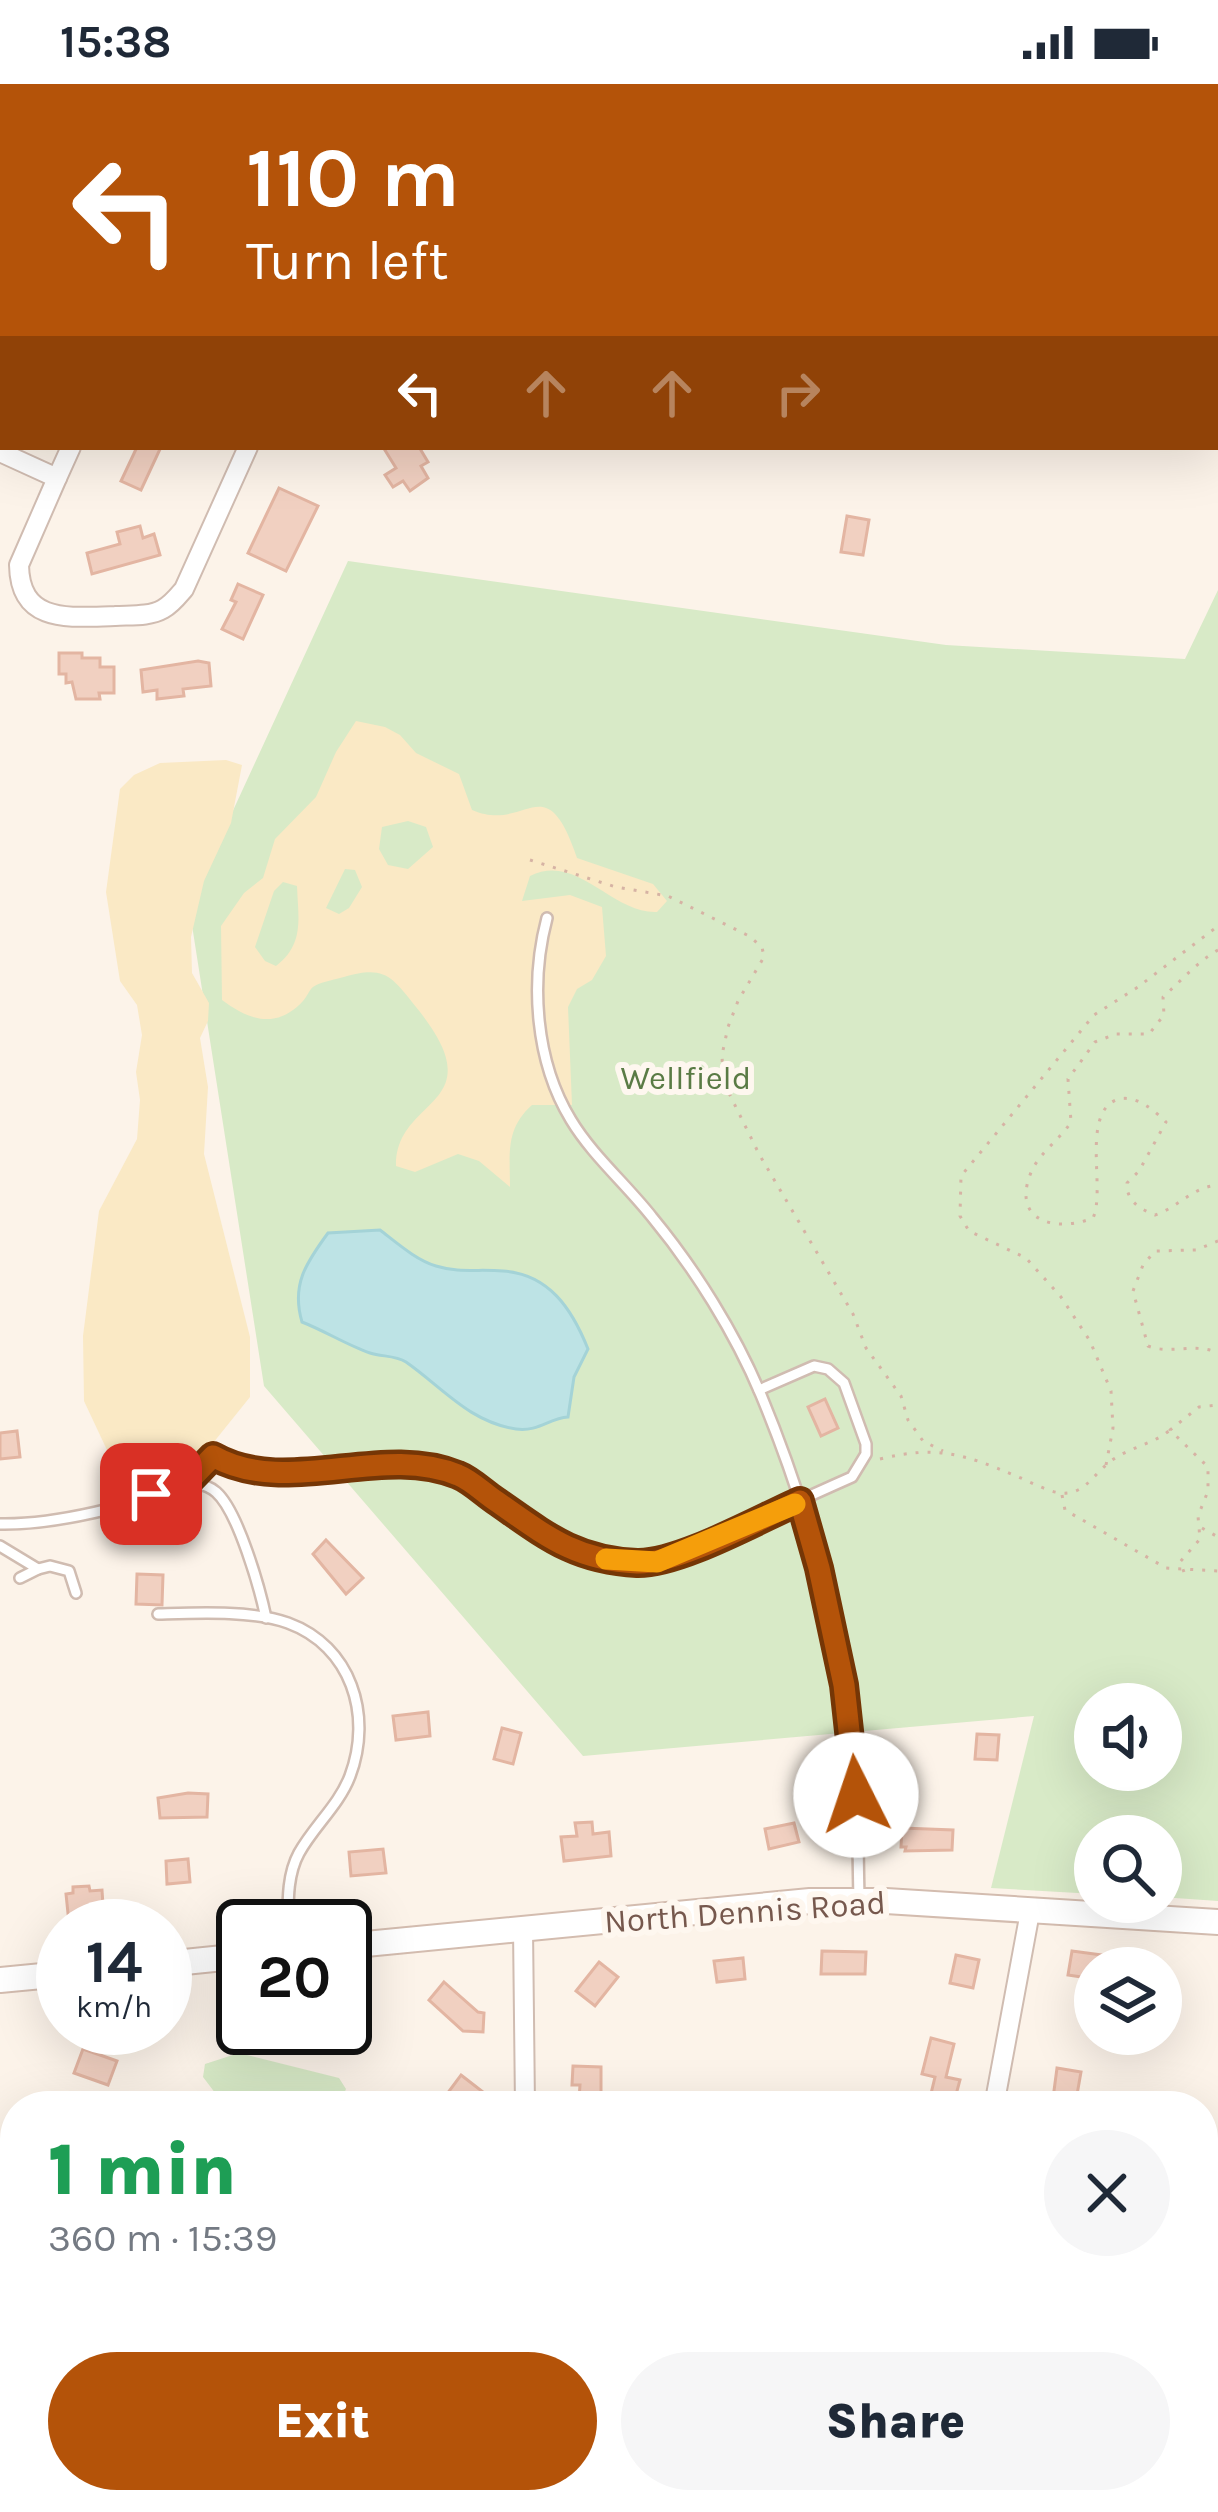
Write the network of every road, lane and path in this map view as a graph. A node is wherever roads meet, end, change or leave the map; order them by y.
1 (70, 450) edge
2 (247, 450) edge
3 (0, 452) edge
4 (57, 478) junction
5 (530, 860) dead end
6 (548, 918) dead end
7 (1218, 926) edge
8 (1218, 950) edge
9 (1218, 1184) edge
10 (1218, 1241) edge
11 (1218, 1353) edge
12 (759, 1390) junction
13 (1218, 1405) edge
14 (1170, 1430) junction
15 (943, 1451) junction
16 (861, 1465) junction
17 (1106, 1465) junction
18 (189, 1481) junction
19 (1061, 1493) junction
20 (800, 1501) junction
21 (0, 1524) edge
22 (1200, 1527) junction
23 (1218, 1538) edge
24 (0, 1546) edge
25 (38, 1569) junction
26 (1218, 1571) edge
27 (1184, 1572) junction
28 (20, 1578) dead end
29 (76, 1593) dead end
30 (158, 1614) dead end
31 (266, 1618) junction
32 (290, 1899) edge
33 (859, 1900) junction
34 (1030, 1912) junction
35 (1218, 1922) edge
36 (524, 1929) junction
37 (372, 1943) edge
38 (36, 1977) edge
39 (0, 1980) edge
40 (525, 2091) edge
41 (997, 2091) edge

1 - 4 street
2 - 4 street
3 - 4 street
5 - 15 path
6 - 12 lane
7 - 17 path
8 - 9 path
10 - 11 path
12 - 16 lane
12 - 20 lane
13 - 14 path
14 - 17 path
14 - 22 path
15 - 16 path
15 - 19 path
16 - 20 lane
17 - 19 path
18 - 20 lane
18 - 21 lane
18 - 31 lane
19 - 27 path
20 - 33 lane
22 - 23 path
22 - 27 path
24 - 25 lane
25 - 28 lane
25 - 29 lane
26 - 27 path
30 - 31 lane
31 - 32 lane
33 - 34 main road, North Dennis Road
33 - 36 main road, North Dennis Road
34 - 35 main road, North Dennis Road
34 - 41 street
36 - 37 main road, North Dennis Road
36 - 40 street
38 - 39 main road

